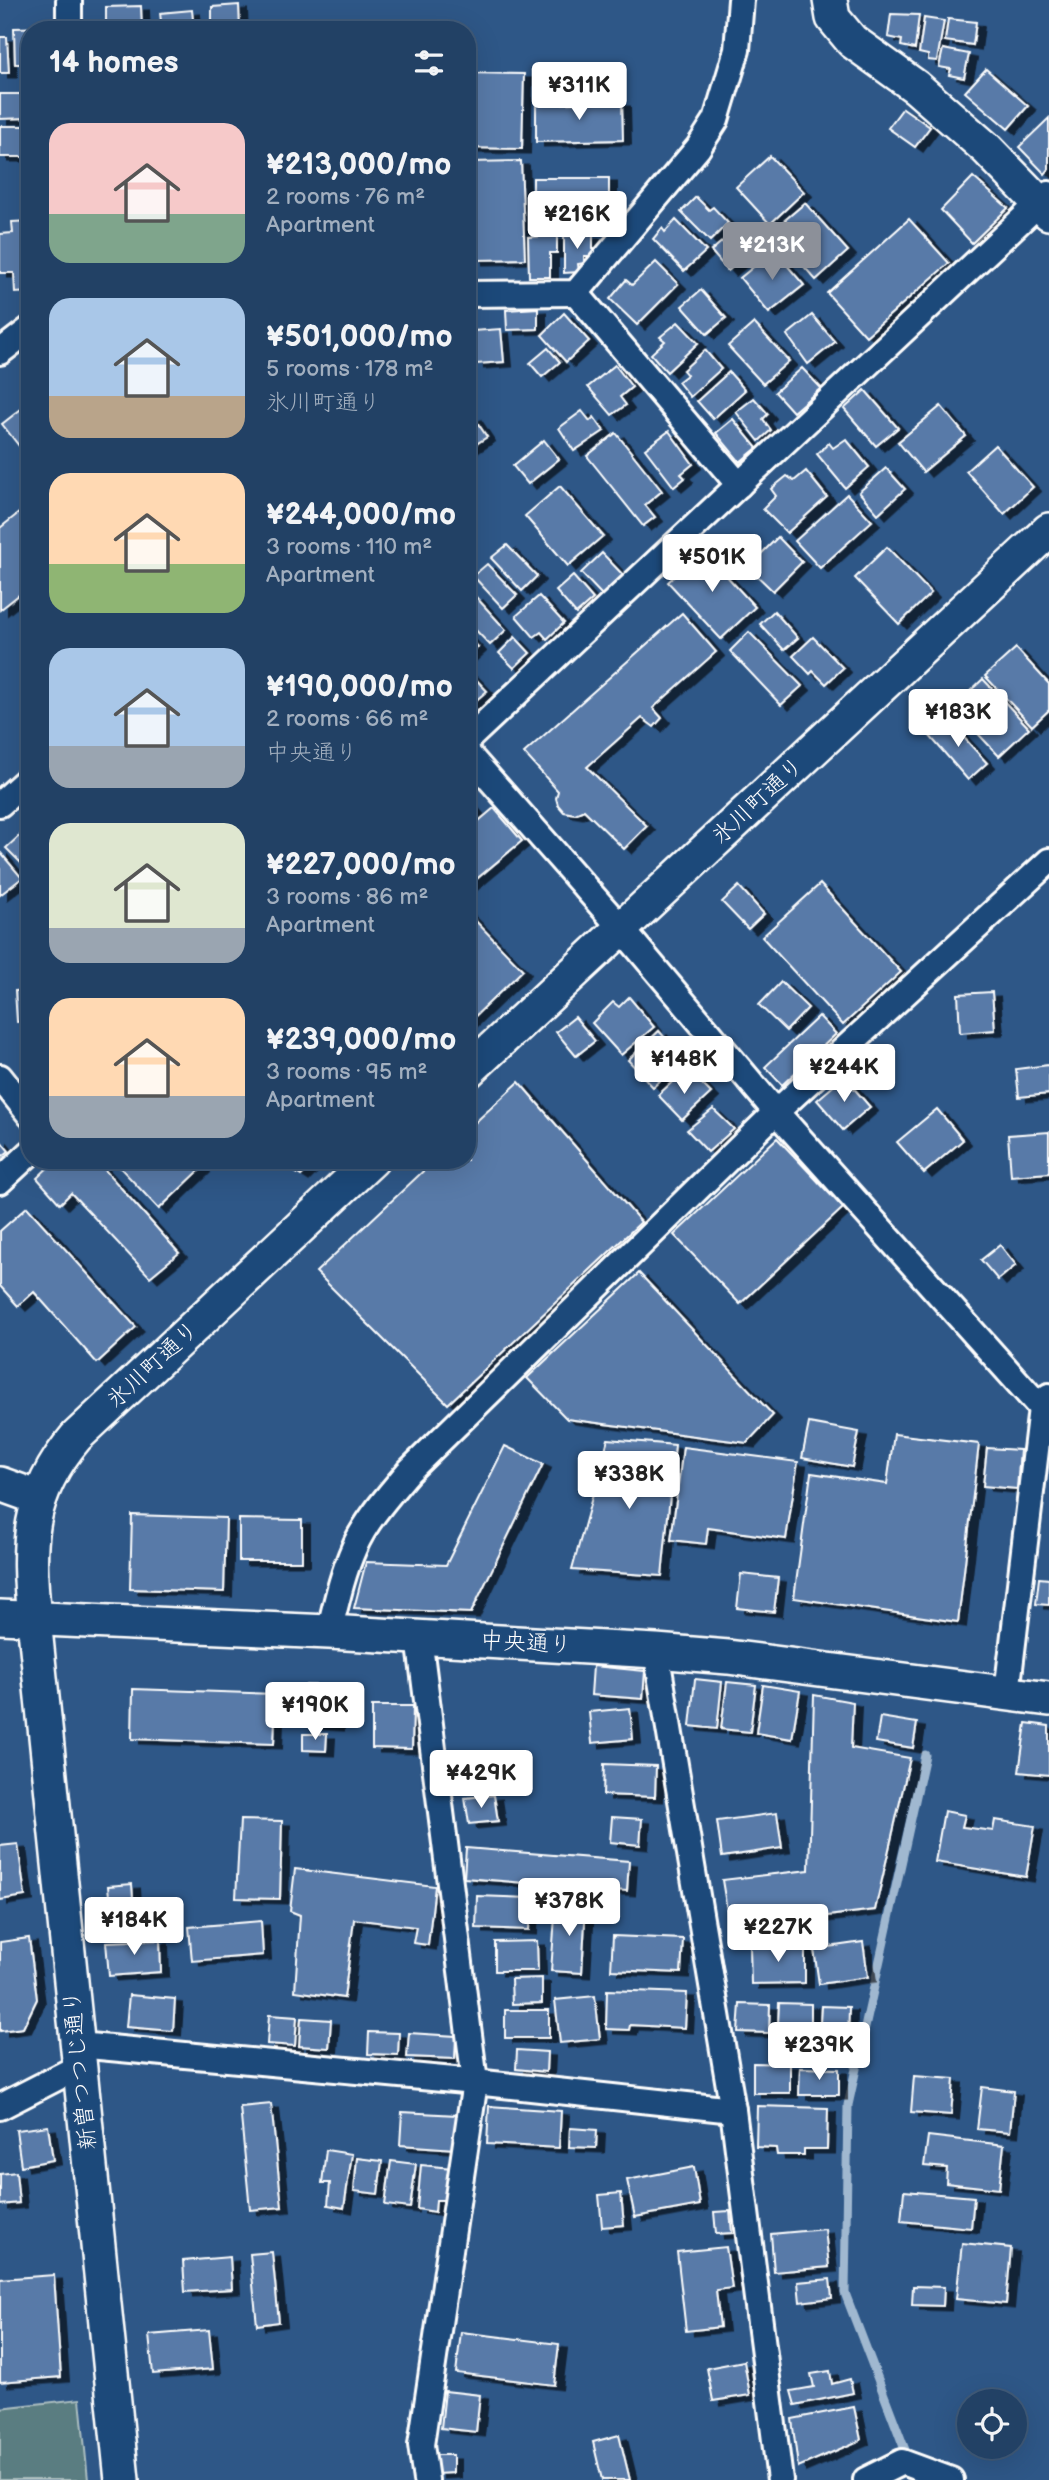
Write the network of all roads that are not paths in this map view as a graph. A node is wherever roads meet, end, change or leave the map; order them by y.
1 (69, 0) edge
2 (741, 0) edge
3 (830, 0) edge
4 (69, 21) edge
5 (1046, 203) edge
6 (476, 293) edge
7 (576, 293) junction
8 (21, 336) edge
9 (0, 352) edge
10 (739, 485) junction
11 (1049, 530) edge
12 (476, 732) edge
13 (476, 763) edge
14 (21, 785) edge
15 (0, 804) edge
16 (1049, 861) edge
17 (621, 928) junction
18 (476, 1064) edge
19 (0, 1077) edge
20 (21, 1104) edge
21 (776, 1112) junction
22 (21, 1161) edge
23 (362, 1169) edge
24 (0, 1181) edge
25 (1046, 1404) edge
26 (0, 1484) edge
27 (39, 1498) junction
28 (0, 1617) edge
29 (34, 1619) junction
30 (330, 1632) junction
31 (419, 1637) junction
32 (656, 1651) junction
33 (1007, 1693) junction
34 (1049, 1699) edge
35 (79, 2056) junction
36 (475, 2082) junction
37 (0, 2107) edge
38 (733, 2110) junction
39 (122, 2480) edge
40 (426, 2480) edge
41 (780, 2480) edge
42 (866, 2480) edge
43 (951, 2480) edge

1 - 4 street
2 - 7 street
3 - 5 street
5 - 10 street
6 - 7 street
7 - 10 street
8 - 9 street
10 - 12 street
11 - 17 street, 氷川町通り
13 - 17 street
14 - 15 street
16 - 21 street
17 - 18 street, 氷川町通り
17 - 21 street
19 - 20 street
21 - 25 street
21 - 30 street
22 - 24 street
23 - 27 street, 氷川町通り
25 - 33 street
26 - 27 street
27 - 29 street, 氷川町通り
28 - 29 street, 中央通り
29 - 30 street, 中央通り
29 - 35 street, 新曽つつじ通り
30 - 31 street, 中央通り
31 - 32 street, 中央通り
31 - 36 street
32 - 33 street, 中央通り
32 - 38 street
33 - 34 street, 中央通り
35 - 36 street
35 - 37 street
35 - 39 street, 新曽つつじ通り
36 - 38 street
36 - 40 street
38 - 41 street
42 - 43 street

